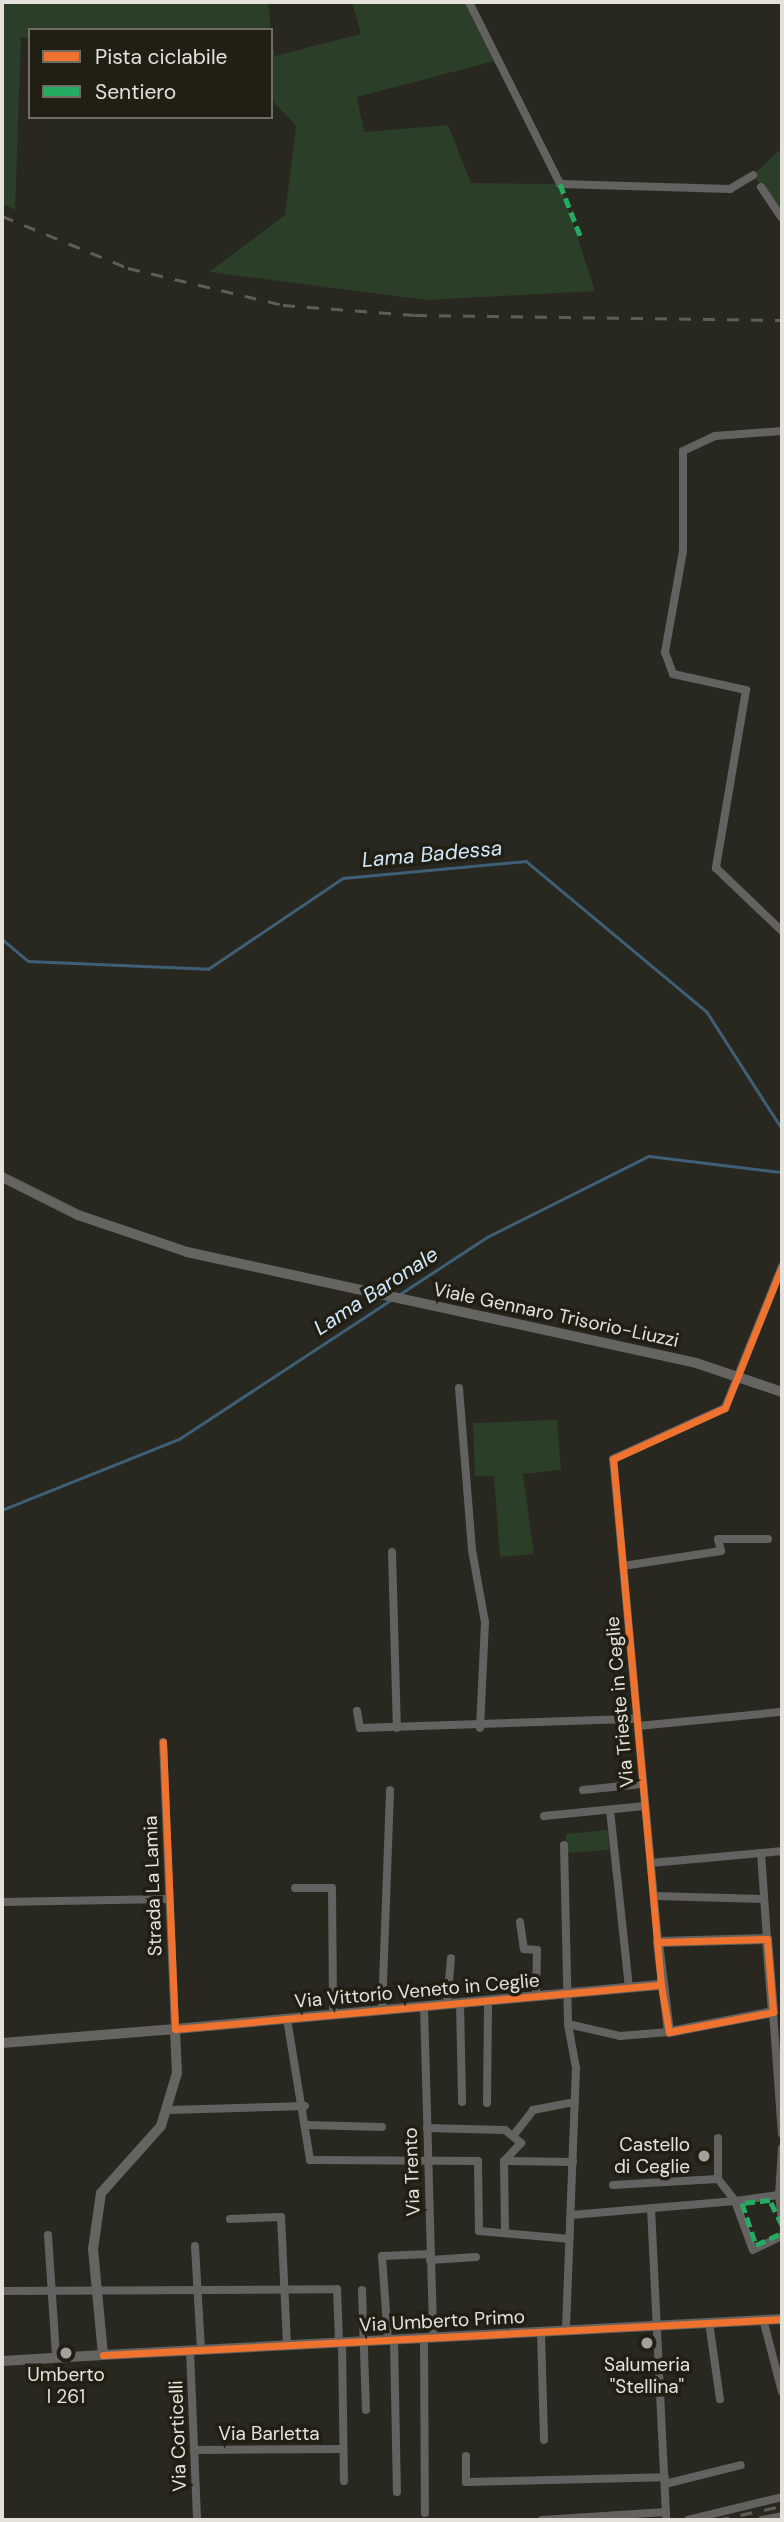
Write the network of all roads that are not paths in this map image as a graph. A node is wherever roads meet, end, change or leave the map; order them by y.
1 (469, 2) edge
2 (753, 175) dead end
3 (761, 187) dead end
4 (782, 218) edge
5 (782, 431) edge
6 (782, 931) edge
7 (2, 1177) edge
8 (782, 1266) edge
9 (738, 1373) junction
10 (459, 1388) dead end
11 (782, 1392) edge
12 (768, 1539) dead end
13 (392, 1552) dead end
14 (623, 1566) junction
15 (357, 1711) dead end
16 (782, 1713) edge
17 (637, 1723) junction
18 (397, 1728) junction
19 (480, 1728) junction
20 (163, 1742) dead end
21 (643, 1784) junction
22 (390, 1790) dead end
23 (583, 1790) dead end
24 (645, 1806) junction
25 (610, 1810) junction
26 (544, 1816) dead end
27 (564, 1845) dead end
28 (782, 1851) edge
29 (761, 1853) junction
30 (651, 1863) junction
31 (295, 1888) dead end
32 (654, 1896) junction
33 (168, 1899) junction
34 (764, 1899) junction
35 (2, 1902) edge
36 (520, 1922) dead end
37 (767, 1939) junction
38 (658, 1942) junction
39 (451, 1958) dead end
40 (662, 1985) junction
41 (629, 1988) junction
42 (566, 1994) junction
43 (536, 1997) junction
44 (488, 2001) junction
45 (460, 2003) junction
46 (447, 2004) junction
47 (424, 2006) junction
48 (776, 2007) edge
49 (382, 2010) junction
50 (333, 2014) junction
51 (287, 2019) junction
52 (568, 2024) junction
53 (175, 2029) junction
54 (669, 2032) junction
55 (2, 2043) edge
56 (462, 2102) dead end
57 (575, 2102) junction
58 (487, 2103) dead end
59 (305, 2106) junction
60 (169, 2110) junction
61 (306, 2125) junction
62 (382, 2127) dead end
63 (427, 2128) junction
64 (782, 2134) edge
65 (513, 2136) junction
66 (718, 2138) dead end
67 (782, 2148) edge
68 (428, 2161) junction
69 (504, 2161) junction
70 (573, 2162) junction
71 (718, 2179) junction
72 (612, 2185) dead end
73 (779, 2195) junction
74 (735, 2201) junction
75 (651, 2208) junction
76 (571, 2214) junction
77 (230, 2220) dead end
78 (782, 2220) edge
79 (505, 2233) junction
80 (48, 2235) dead end
81 (782, 2236) edge
82 (570, 2239) junction
83 (195, 2246) dead end
84 (430, 2257) junction
85 (475, 2257) dead end
86 (285, 2289) junction
87 (97, 2290) junction
88 (197, 2290) junction
89 (362, 2290) dead end
90 (2, 2291) edge
91 (52, 2291) junction
92 (763, 2319) junction
93 (782, 2319) edge
94 (709, 2322) junction
95 (657, 2325) junction
96 (566, 2330) junction
97 (541, 2332) junction
98 (428, 2338) junction
99 (391, 2339) junction
100 (365, 2341) junction
101 (341, 2342) junction
102 (288, 2345) junction
103 (196, 2351) junction
104 (103, 2355) junction
105 (56, 2357) junction
106 (2, 2361) edge
107 (782, 2392) edge
108 (720, 2399) dead end
109 (366, 2410) dead end
110 (544, 2440) dead end
111 (343, 2449) junction
112 (194, 2450) junction
113 (466, 2456) dead end
114 (741, 2465) dead end
115 (665, 2480) junction
116 (344, 2481) dead end
117 (397, 2492) dead end
118 (782, 2497) edge
119 (425, 2513) dead end
120 (666, 2516) edge
121 (782, 2516) edge
122 (197, 2520) edge
123 (542, 2520) edge
124 (688, 2520) edge
125 (762, 2520) edge

1 - 2 street
3 - 4 street
5 - 6 street
7 - 9 main road, Viale Gennaro Trisorio-Liuzzi
8 - 9 street
9 - 11 main road, Viale Gennaro Trisorio-Liuzzi
9 - 14 street, Via Trieste in Ceglie
10 - 19 street
12 - 14 street
13 - 18 street
14 - 17 street, Via Trieste in Ceglie
15 - 18 street
16 - 17 street
17 - 19 street
17 - 21 street, Via Trieste in Ceglie
18 - 19 street
20 - 33 street, Strada La Lamia
21 - 23 street
21 - 24 street, Via Trieste in Ceglie
22 - 49 street
24 - 25 street
24 - 30 street, Via Trieste in Ceglie
25 - 26 street
25 - 41 street
27 - 42 street
28 - 29 street
29 - 30 street
29 - 34 street
30 - 32 street, Via Trieste in Ceglie
31 - 50 street
32 - 34 street
32 - 38 street, Via Trieste in Ceglie
33 - 35 street
33 - 53 street, Strada La Lamia
34 - 37 street
36 - 43 street
37 - 38 street
37 - 48 street
38 - 40 street
39 - 46 street
40 - 41 street, Via Vittorio Veneto in Ceglie
40 - 54 street
41 - 42 street, Via Vittorio Veneto in Ceglie
42 - 43 street, Via Vittorio Veneto in Ceglie
42 - 52 street
43 - 44 street, Via Vittorio Veneto in Ceglie
44 - 45 street, Via Vittorio Veneto in Ceglie
44 - 58 street
45 - 46 street, Via Vittorio Veneto in Ceglie
45 - 56 street
46 - 47 street, Via Vittorio Veneto in Ceglie
47 - 49 street, Via Vittorio Veneto in Ceglie
47 - 63 street, Via Trento
48 - 54 street
48 - 64 street
49 - 50 street, Via Vittorio Veneto in Ceglie
50 - 51 street, Via Vittorio Veneto in Ceglie
51 - 53 street, Via Vittorio Veneto in Ceglie
51 - 59 street
52 - 54 street
52 - 57 street
53 - 55 main road, Via Vittorio Veneto in Ceglie
53 - 60 main road
57 - 65 street
57 - 70 street
59 - 60 street
59 - 61 street
60 - 87 main road
61 - 62 street
61 - 68 street
63 - 65 street
63 - 68 street, Via Trento
65 - 69 street
66 - 71 street
67 - 73 street
68 - 79 street
68 - 84 street, Via Trento
69 - 70 street
69 - 79 street
70 - 76 street
71 - 72 street
71 - 74 street
73 - 74 street
73 - 78 street
74 - 75 street
74 - 81 street
75 - 76 street
75 - 95 street
76 - 82 street
77 - 86 street
79 - 82 street
80 - 91 street
82 - 96 street
83 - 88 street, Via Corticelli
84 - 85 street
84 - 98 street, Via Trento
84 - 99 street
86 - 88 street
86 - 101 street
86 - 102 street
87 - 88 street
87 - 91 street
87 - 104 main road
88 - 103 street, Via Corticelli
89 - 100 street
90 - 91 street
91 - 105 street
92 - 93 street, Via Umberto Primo
92 - 94 street, Via Umberto Primo
92 - 107 street
94 - 95 street, Via Umberto Primo
94 - 108 street
95 - 96 street, Via Umberto Primo
95 - 115 street
96 - 97 street, Via Umberto Primo
97 - 98 street, Via Umberto Primo
97 - 110 street
98 - 99 street, Via Umberto Primo
98 - 119 street, Via Trento
99 - 100 street, Via Umberto Primo
99 - 117 street
100 - 101 street, Via Umberto Primo
100 - 109 street
101 - 102 street, Via Umberto Primo
101 - 111 street
102 - 103 street, Via Umberto Primo
103 - 104 street, Via Umberto Primo
103 - 112 street, Via Corticelli
104 - 105 main road, Via Umberto Primo
105 - 106 main road, Via Umberto Primo
111 - 112 street, Via Barletta
111 - 116 street
112 - 122 street, Via Corticelli
113 - 115 street
114 - 115 street
115 - 120 street
118 - 124 street
120 - 123 street
121 - 125 street

